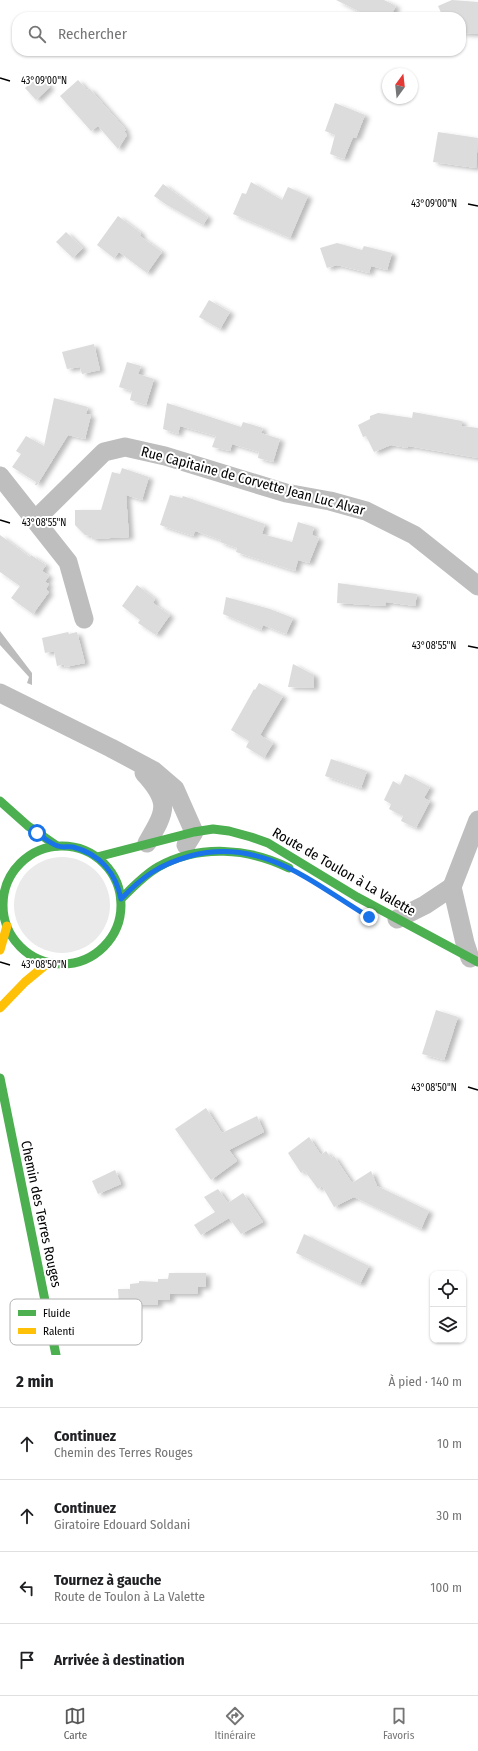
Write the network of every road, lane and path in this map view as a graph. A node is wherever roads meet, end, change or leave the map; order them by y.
1 (0, 476) edge
2 (35, 520) junction
3 (478, 586) edge
4 (84, 619) dead end
5 (0, 694) edge
6 (131, 759) junction
7 (0, 801) edge
8 (478, 820) edge
9 (194, 832) junction
10 (147, 843) junction
11 (57, 846) junction
12 (97, 857) junction
13 (171, 862) junction
14 (0, 872) edge
15 (298, 874) dead end
16 (7, 884) junction
17 (452, 887) junction
18 (121, 899) junction
19 (397, 919) junction
20 (7, 926) junction
21 (0, 950) edge
22 (474, 960) edge
23 (48, 963) junction
24 (0, 1008) edge
25 (0, 1078) edge
26 (45, 1299) edge
27 (54, 1345) edge
28 (56, 1355) edge

1 - 2 street
2 - 3 street, Rue Capitaine de Corvette Jean Luc Alvar
2 - 4 street
5 - 6 street
6 - 9 street
6 - 10 street
7 - 11 main road
8 - 17 street
9 - 10 main road, Route de Toulon à La Valette
9 - 13 street
9 - 19 main road, Route de Toulon à La Valette
10 - 12 main road, Route de Toulon à La Valette
11 - 12 main road
11 - 16 main road
12 - 18 main road
13 - 15 main road, Route de Toulon à La Valette
13 - 18 main road, Route de Toulon à La Valette
14 - 16 main road
16 - 20 main road
17 - 19 street
17 - 22 street
18 - 23 main road
19 - 22 main road, Route de Toulon à La Valette
20 - 21 main road
20 - 23 main road
23 - 24 main road
25 - 26 main road, Chemin des Terres Rouges
27 - 28 main road, Chemin des Terres Rouges

